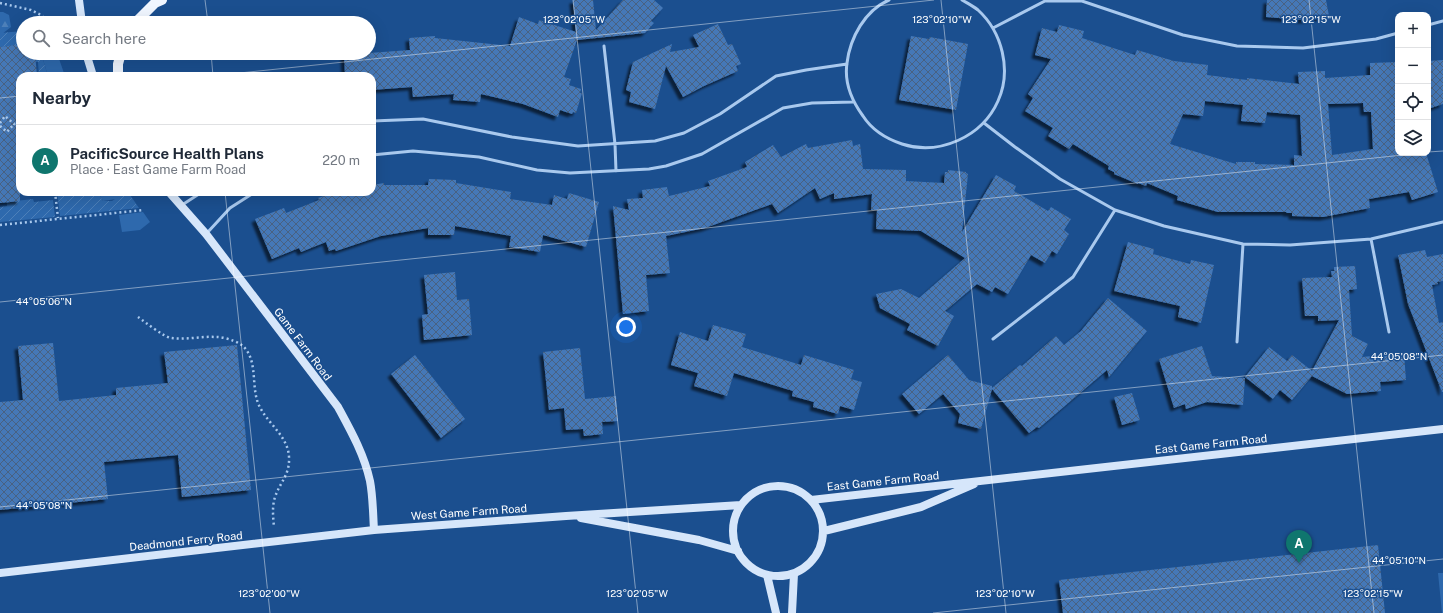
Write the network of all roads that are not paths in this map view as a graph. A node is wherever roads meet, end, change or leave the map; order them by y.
1 (79, 0) edge
2 (162, 0) edge
3 (889, 0) edge
4 (962, 0) edge
5 (81, 16) edge
6 (142, 16) edge
7 (1443, 21) edge
8 (1431, 24) edge
9 (993, 28) junction
10 (1395, 34) edge
11 (604, 46) dead end
12 (88, 60) edge
13 (119, 60) edge
14 (846, 64) junction
15 (92, 72) edge
16 (118, 72) edge
17 (853, 102) junction
18 (376, 121) edge
19 (984, 123) junction
20 (615, 144) junction
21 (376, 154) edge
22 (616, 171) junction
23 (172, 196) edge
24 (196, 196) edge
25 (249, 196) edge
26 (181, 206) junction
27 (1115, 210) junction
28 (1443, 222) edge
29 (206, 234) junction
30 (1371, 239) junction
31 (1243, 244) junction
32 (1389, 332) dead end
33 (993, 339) dead end
34 (1237, 342) dead end
35 (1443, 429) edge
36 (982, 481) junction
37 (811, 500) junction
38 (741, 505) junction
39 (566, 516) junction
40 (374, 530) junction
41 (824, 531) junction
42 (738, 551) junction
43 (0, 573) edge
44 (794, 574) junction
45 (767, 575) junction
46 (776, 613) edge
47 (792, 613) edge

1 - 5 street
2 - 6 main road
3 - 14 lane
4 - 9 lane
7 - 8 lane
9 - 10 lane
9 - 19 lane
11 - 20 lane
12 - 15 street
13 - 16 main road
14 - 17 lane
14 - 20 lane
17 - 19 lane
17 - 22 lane
18 - 20 lane
19 - 27 lane
20 - 22 lane
21 - 22 lane
23 - 26 street, Game Farm Road
24 - 26 lane
25 - 29 lane
26 - 29 street, Game Farm Road
27 - 31 lane
27 - 33 lane
28 - 30 lane
29 - 40 street, Game Farm Road
30 - 31 lane
30 - 32 lane
31 - 34 lane
35 - 36 street, East Game Farm Road
36 - 37 street, East Game Farm Road
36 - 41 street, East Game Farm Road
37 - 38 street
37 - 41 street
38 - 39 street, West Game Farm Road
38 - 42 street
39 - 40 street, West Game Farm Road
39 - 42 street, West Game Farm Road
40 - 43 street, Deadmond Ferry Road
41 - 44 street
42 - 45 street
44 - 45 street
44 - 47 street
45 - 46 street

